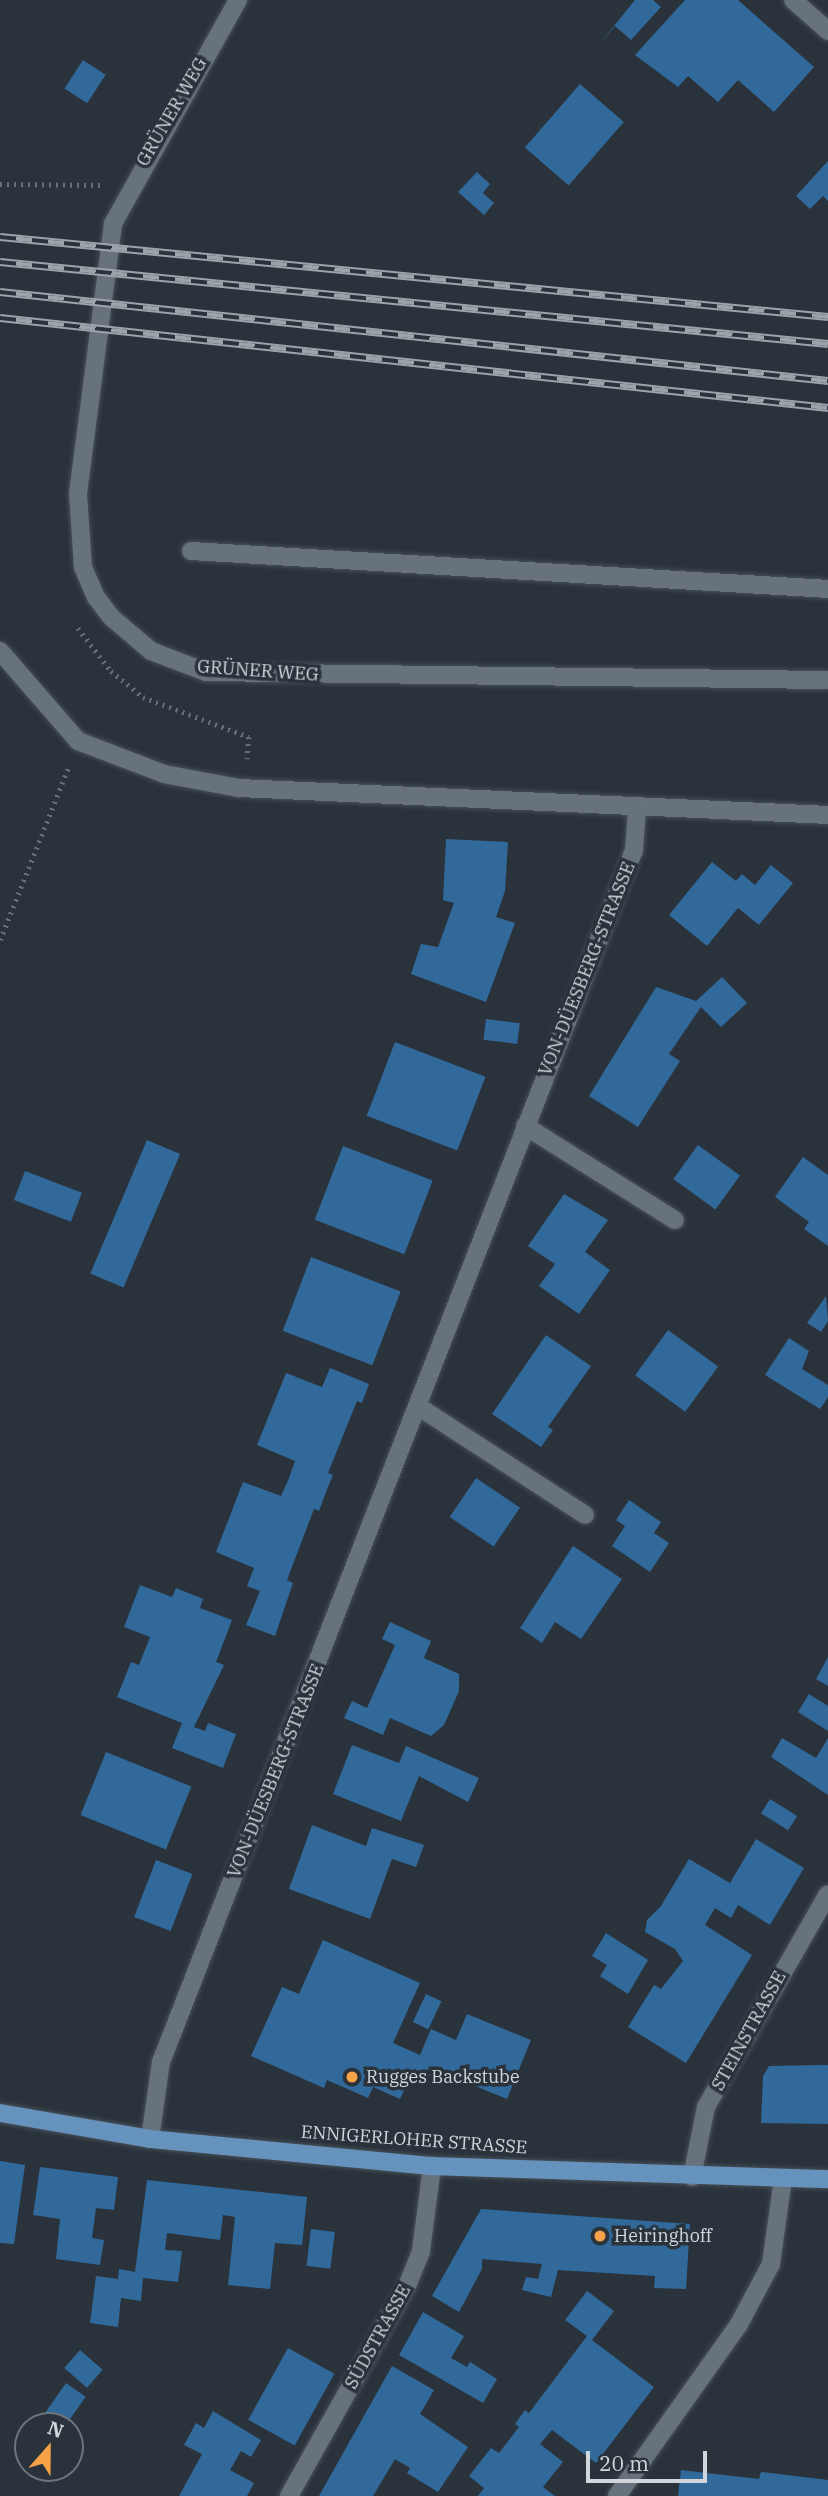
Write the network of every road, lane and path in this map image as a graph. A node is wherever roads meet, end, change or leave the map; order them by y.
1 (238, 0) edge
2 (793, 0) edge
3 (828, 31) edge
4 (0, 184) edge
5 (92, 185) dead end
6 (191, 551) dead end
7 (828, 589) edge
8 (0, 651) edge
9 (828, 680) edge
10 (78, 741) junction
11 (637, 809) junction
12 (828, 815) edge
13 (0, 940) edge
14 (525, 1126) junction
15 (675, 1220) dead end
16 (419, 1407) junction
17 (585, 1515) dead end
18 (828, 1894) edge
19 (0, 2113) edge
20 (149, 2139) junction
21 (432, 2166) junction
22 (692, 2177) junction
23 (783, 2179) junction
24 (828, 2179) edge
25 (289, 2496) edge
26 (617, 2496) edge

1 - 9 street, GRÜNER WEG
2 - 3 street
4 - 5 path
6 - 7 street
8 - 10 street
10 - 11 street
10 - 13 path
11 - 12 street
11 - 14 street, VON-DÜESBERG-STRASSE
14 - 15 street
14 - 16 street, VON-DÜESBERG-STRASSE
16 - 17 street
16 - 20 street, VON-DÜESBERG-STRASSE
18 - 22 street, STEINSTRASSE
19 - 20 main road, ENNIGERLOHER STRASSE
20 - 21 main road, ENNIGERLOHER STRASSE
21 - 22 main road, ENNIGERLOHER STRASSE
21 - 25 street, SÜDSTRASSE
22 - 23 main road, ENNIGERLOHER STRASSE
23 - 24 main road, ENNIGERLOHER STRASSE
23 - 26 street

